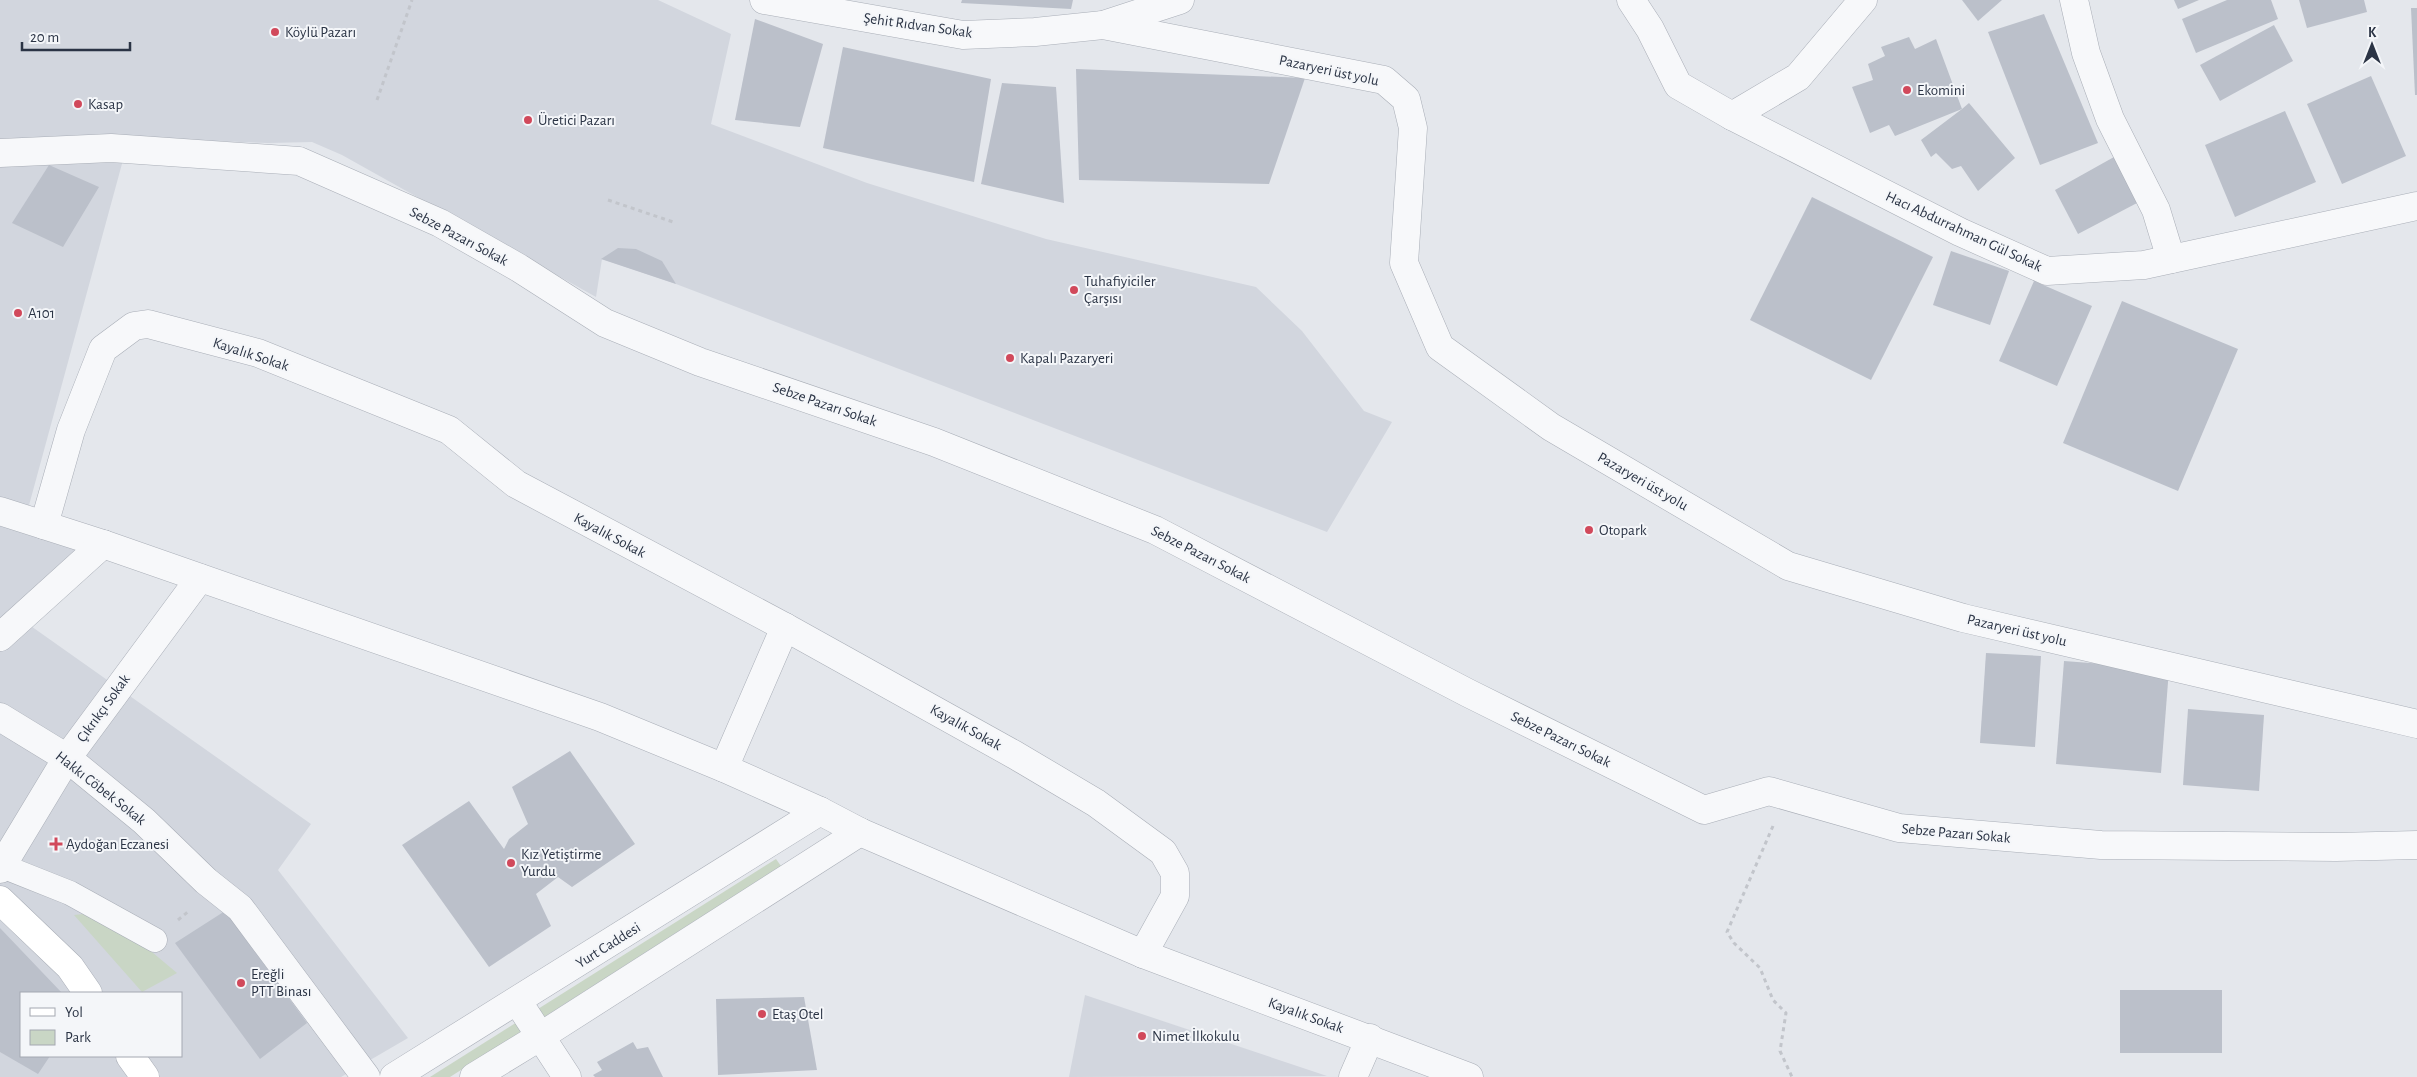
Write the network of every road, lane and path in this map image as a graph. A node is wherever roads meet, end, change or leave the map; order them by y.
1 (412, 0) edge
2 (764, 0) edge
3 (1180, 0) edge
4 (1631, 0) edge
5 (1863, 0) edge
6 (2074, 0) edge
7 (1103, 25) junction
8 (377, 100) dead end
9 (1732, 116) junction
10 (0, 153) edge
11 (608, 200) dead end
12 (2417, 206) edge
13 (676, 223) dead end
14 (2171, 259) junction
15 (0, 511) edge
16 (44, 526) junction
17 (103, 544) junction
18 (200, 578) junction
19 (786, 627) junction
20 (0, 636) edge
21 (0, 717) edge
22 (2417, 724) edge
23 (67, 758) junction
24 (724, 768) junction
25 (1786, 795) junction
26 (820, 811) junction
27 (860, 832) junction
28 (2417, 845) edge
29 (1, 868) edge
30 (215, 888) junction
31 (0, 900) edge
32 (155, 940) joint
33 (1143, 954) junction
34 (87, 992) edge
35 (518, 1002) junction
36 (541, 1036) junction
37 (1370, 1038) junction
38 (131, 1057) edge
39 (144, 1077) edge
40 (366, 1077) edge
41 (394, 1077) edge
42 (474, 1077) edge
43 (566, 1077) edge
44 (1354, 1077) edge
45 (1469, 1077) edge
46 (1792, 1077) edge

1 - 8 path
2 - 7 street, Şehit Rıdvan Sokak
3 - 7 street
4 - 9 street, Hacı Abdurrahman Gül Sokak
5 - 9 street
6 - 14 street
7 - 22 street, Pazaryeri üst yolu
9 - 14 street, Hacı Abdurrahman Gül Sokak
10 - 25 street, Sebze Pazarı Sokak
11 - 13 path
12 - 14 street, Hacı Abdurrahman Gül Sokak
15 - 16 street, Kayalık Sokak
16 - 17 street, Kayalık Sokak
16 - 19 street, Kayalık Sokak
17 - 18 street, Kayalık Sokak
17 - 20 street
18 - 23 street, Çıkrıkçı Sokak
18 - 24 street, Kayalık Sokak
19 - 24 street
19 - 33 street, Kayalık Sokak
21 - 23 street, Hakkı Cöbek Sokak
23 - 29 street, Çıkrıkçı Sokak
23 - 30 street, Hakkı Cöbek Sokak
24 - 26 street, Kayalık Sokak
25 - 28 street, Sebze Pazarı Sokak
25 - 46 path
26 - 27 street, Kayalık Sokak
26 - 35 street, Yurt Caddesi
27 - 33 street, Kayalık Sokak
27 - 36 street
29 - 32 street
30 - 32 path
30 - 40 street, Hakkı Cöbek Sokak
31 - 34 main road
33 - 37 street, Kayalık Sokak
35 - 36 street
35 - 41 street, Yurt Caddesi
36 - 42 street
36 - 43 street
37 - 44 street
37 - 45 street, Kayalık Sokak
38 - 39 main road

